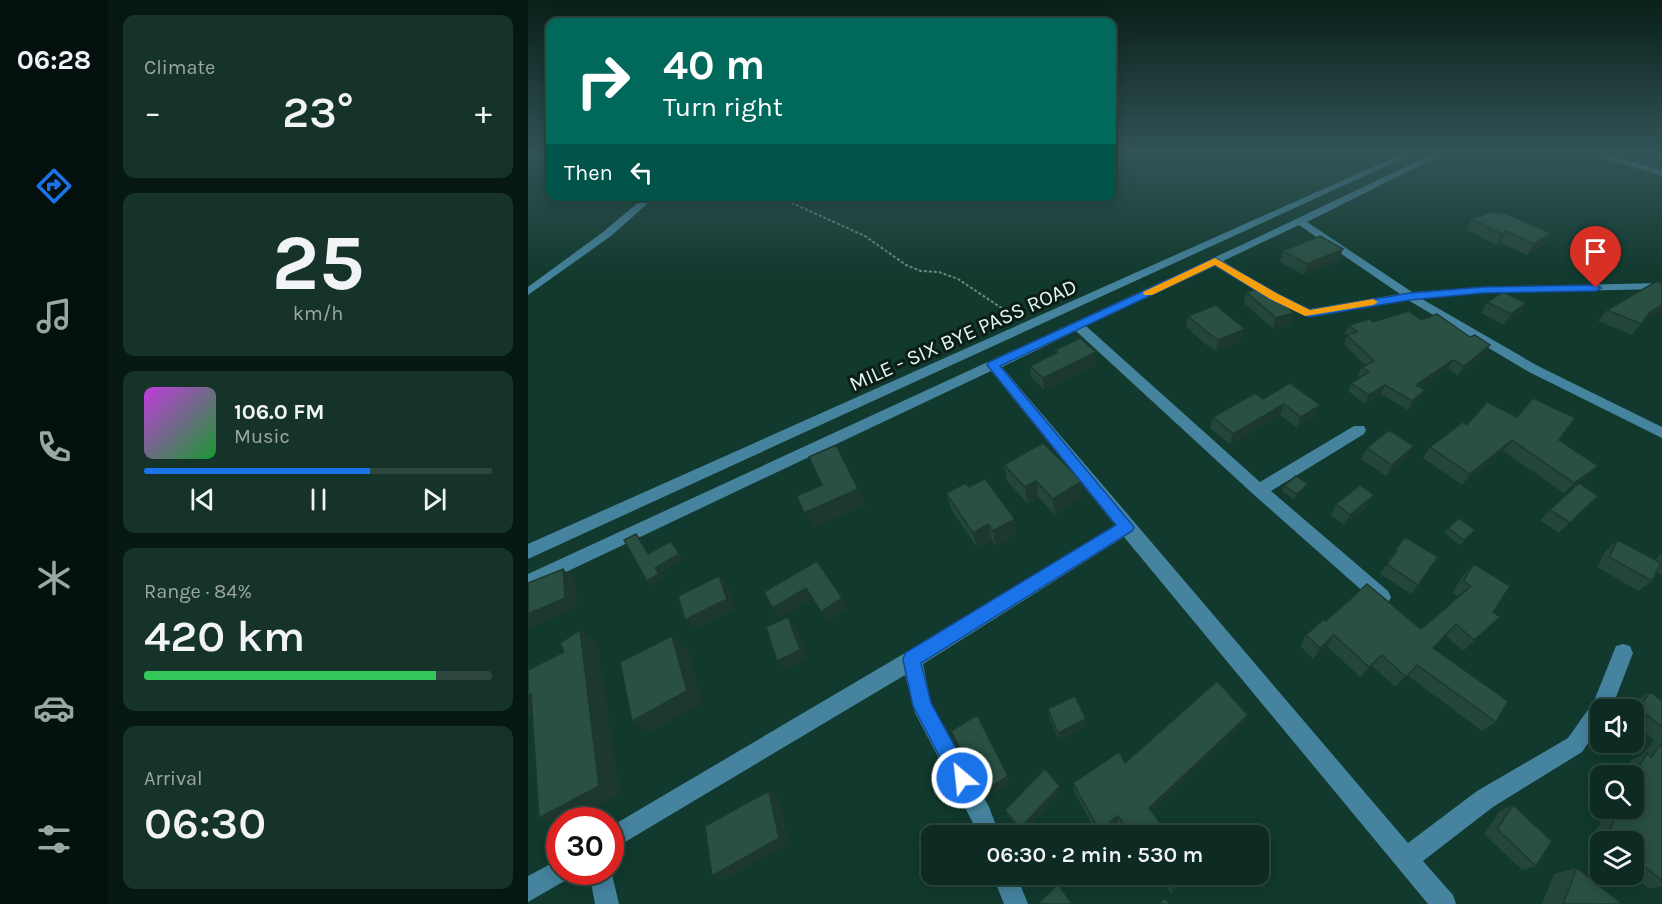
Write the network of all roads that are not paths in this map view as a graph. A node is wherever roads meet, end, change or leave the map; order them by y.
1 (1322, 194) edge
2 (1356, 194) edge
3 (646, 201) edge
4 (1299, 222) junction
5 (1236, 234) junction
6 (1254, 243) junction
7 (1215, 261) junction
8 (1656, 286) edge
9 (528, 292) edge
10 (1662, 294) edge
11 (1410, 296) junction
12 (1077, 325) junction
13 (993, 365) junction
14 (1359, 430) dead end
15 (1662, 433) edge
16 (1259, 490) junction
17 (1126, 527) junction
18 (528, 552) edge
19 (528, 582) edge
20 (1392, 607) edge
21 (1623, 653) dead end
22 (912, 660) junction
23 (985, 825) edge
24 (624, 832) edge
25 (1408, 858) junction
26 (546, 879) edge
27 (603, 885) edge
28 (1008, 885) edge
29 (528, 890) edge
30 (607, 904) edge
31 (1016, 904) edge
32 (1444, 904) edge

1 - 5 street, MILE - SIX BYE PASS ROAD
2 - 4 street
3 - 9 street
4 - 6 street
4 - 11 street
5 - 6 street
5 - 18 street, MILE - SIX BYE PASS ROAD
6 - 7 street
7 - 11 street
7 - 12 street
8 - 10 street
8 - 11 street
11 - 15 street
12 - 13 street
12 - 16 street
13 - 17 street
13 - 19 street
14 - 16 street
16 - 20 street
17 - 22 street
17 - 25 street
21 - 25 street
22 - 23 street
22 - 24 street
25 - 32 street
26 - 29 street
27 - 30 street
28 - 31 street

